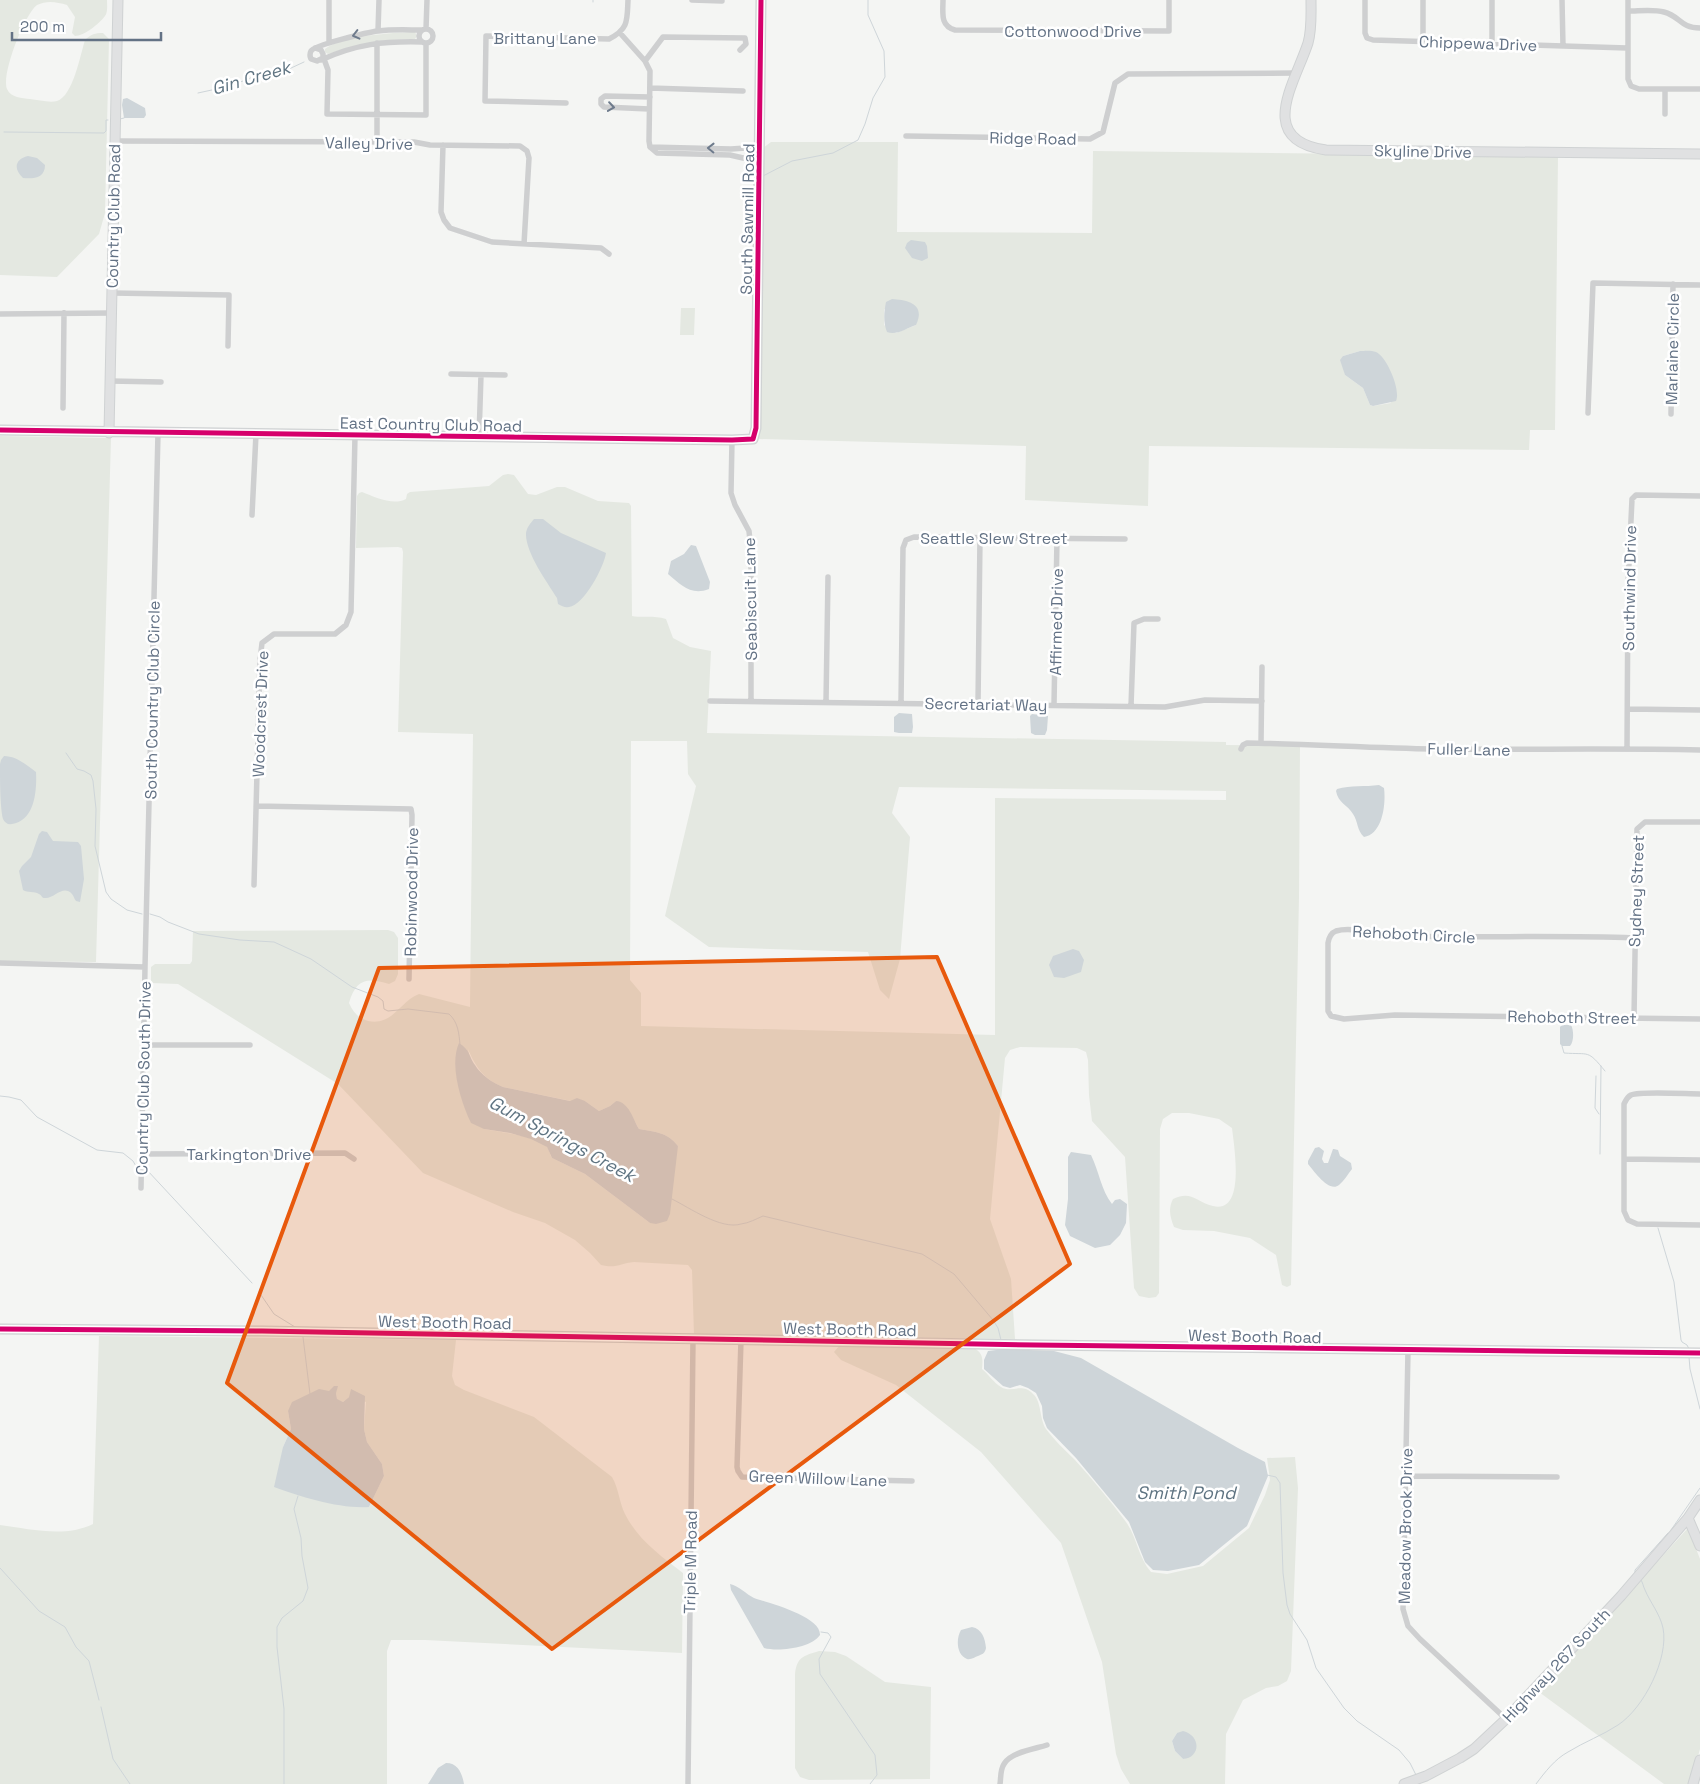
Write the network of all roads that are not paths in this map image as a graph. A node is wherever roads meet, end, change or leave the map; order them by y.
1 (118, 0) edge
2 (329, 0) edge
3 (378, 0) edge
4 (427, 0) edge
5 (628, 0) edge
6 (692, 0) edge
7 (761, 0) edge
8 (943, 0) edge
9 (1169, 0) edge
10 (1311, 0) edge
11 (1365, 0) edge
12 (1423, 0) edge
13 (1492, 0) edge
14 (1562, 0) edge
15 (1628, 0) edge
16 (722, 1) edge
17 (1628, 12) junction
18 (1700, 28) edge
19 (378, 30) junction
20 (424, 30) junction
21 (620, 33) junction
22 (424, 42) junction
23 (1423, 42) junction
24 (329, 43) junction
25 (377, 43) junction
26 (1492, 44) junction
27 (1563, 46) junction
28 (315, 48) junction
29 (1627, 48) junction
30 (740, 50) dead end
31 (322, 60) junction
32 (645, 61) junction
33 (1296, 73) junction
34 (650, 88) junction
35 (1665, 89) junction
36 (1700, 89) edge
37 (743, 91) dead end
38 (650, 97) junction
39 (566, 103) dead end
40 (650, 109) junction
41 (377, 114) junction
42 (1664, 114) dead end
43 (906, 136) dead end
44 (115, 141) junction
45 (377, 142) junction
46 (443, 145) junction
47 (650, 147) junction
48 (760, 147) junction
49 (1700, 154) edge
50 (760, 157) junction
51 (524, 244) junction
52 (609, 254) dead end
53 (1673, 284) junction
54 (1700, 285) edge
55 (112, 293) junction
56 (64, 313) junction
57 (112, 313) junction
58 (0, 314) edge
59 (228, 346) dead end
60 (451, 374) dead end
61 (481, 375) junction
62 (505, 375) dead end
63 (110, 381) junction
64 (160, 382) dead end
65 (63, 408) dead end
66 (1588, 413) dead end
67 (1671, 414) dead end
68 (0, 430) edge
69 (109, 433) junction
70 (158, 433) junction
71 (256, 434) junction
72 (355, 436) junction
73 (479, 437) junction
74 (753, 439) joint
75 (732, 440) junction
76 (1700, 496) edge
77 (252, 515) dead end
78 (980, 537) junction
79 (1057, 538) junction
80 (1126, 539) dead end
81 (828, 576) dead end
82 (1158, 619) dead end
83 (1262, 667) dead end
84 (710, 700) dead end
85 (751, 701) junction
86 (1262, 701) junction
87 (826, 702) junction
88 (901, 703) junction
89 (978, 704) junction
90 (1054, 705) junction
91 (1131, 706) junction
92 (1628, 709) junction
93 (1700, 710) edge
94 (1262, 743) junction
95 (1627, 748) junction
96 (1241, 749) dead end
97 (1700, 750) edge
98 (256, 806) junction
99 (1700, 822) edge
100 (254, 885) dead end
101 (1634, 938) junction
102 (0, 963) edge
103 (145, 967) junction
104 (409, 979) dead end
105 (1444, 1016) joint
106 (1634, 1018) junction
107 (1700, 1019) edge
108 (144, 1045) junction
109 (250, 1045) dead end
110 (1700, 1094) edge
111 (142, 1154) junction
112 (354, 1159) dead end
113 (1624, 1159) junction
114 (1700, 1160) edge
115 (141, 1188) dead end
116 (1700, 1225) edge
117 (0, 1329) edge
118 (693, 1339) junction
119 (741, 1340) junction
120 (1408, 1350) junction
121 (1700, 1353) edge
122 (1406, 1476) junction
123 (1557, 1477) dead end
124 (912, 1481) dead end
125 (1700, 1500) edge
126 (1688, 1518) junction
127 (1700, 1546) edge
128 (1506, 1719) junction
129 (1047, 1745) dead end
130 (1700, 1760) edge
131 (688, 1784) edge
132 (1000, 1784) edge
133 (1404, 1784) edge
134 (1693, 1784) edge

1 - 44 street, Country Club Road
2 - 24 street
3 - 19 street
4 - 20 street
5 - 21 street, Brittany Lane
6 - 16 street
7 - 48 street, South Sawmill Road
8 - 9 street, Cottonwood Drive
10 - 33 street, Skyline Drive
11 - 23 street, Chippewa Drive
12 - 23 street
13 - 26 street
14 - 27 street
15 - 17 street
17 - 18 street
17 - 29 street
19 - 20 street
19 -> 24 street
20 - 22 street
20 - 22 street
21 - 32 street
21 - 39 street, Brittany Lane
22 - 25 street
22 - 41 street
23 - 26 street, Chippewa Drive
24 - 28 street
25 - 31 street
25 - 41 street
26 - 27 street, Chippewa Drive
27 - 29 street, Chippewa Drive
28 - 31 street
28 - 31 street
29 - 35 street
30 - 32 street
31 - 41 street
32 - 34 street
33 - 43 street, Ridge Road
33 - 49 street, Skyline Drive
34 - 37 street
34 - 38 street
35 - 36 street
35 - 42 street
38 - 40 street
38 -> 40 street
40 - 47 street
41 - 45 street
44 - 45 street, Valley Drive
44 - 55 street, Country Club Road
45 - 46 street, Valley Drive
46 - 51 street
46 - 51 street, Valley Drive
48 -> 47 street
47 - 50 street
48 - 50 street, South Sawmill Road
50 - 74 street, South Sawmill Road
51 - 52 street
53 - 54 street
53 - 66 street
53 - 67 street, Marlaine Circle
55 - 57 street, Country Club Road
55 - 59 street
56 - 57 street
56 - 58 street
56 - 65 street
57 - 63 street, Country Club Road
60 - 61 street
61 - 62 street
61 - 73 street
63 - 64 street
63 - 69 street, Country Club Road
68 - 69 street, East Country Club Road
69 - 70 street, East Country Club Road
70 - 71 street, East Country Club Road
70 - 103 street, South Country Club Circle
71 - 72 street, East Country Club Road
71 - 77 street
72 - 73 street, East Country Club Road
72 - 98 street, Woodcrest Drive
73 - 75 street, East Country Club Road
74 - 75 street, East Country Club Road
75 - 85 street, Seabiscuit Lane
76 - 92 street, Southwind Drive
78 - 79 street, Seattle Slew Street
78 - 88 street, Seattle Slew Street
78 - 89 street
79 - 80 street, Seattle Slew Street
79 - 90 street, Affirmed Drive
81 - 87 street
82 - 91 street
83 - 86 street
84 - 85 street, Secretariat Way
85 - 87 street, Secretariat Way
86 - 91 street, Secretariat Way
86 - 94 street
87 - 88 street, Secretariat Way
88 - 89 street, Secretariat Way
89 - 90 street, Secretariat Way
90 - 91 street, Secretariat Way
92 - 93 street
92 - 95 street, Southwind Drive
94 - 95 street, Fuller Lane
94 - 96 street, Fuller Lane
95 - 97 street, Fuller Lane
98 - 100 street, Woodcrest Drive
98 - 104 street, Robinwood Drive
99 - 101 street, Sydney Street
101 - 105 street, Rehoboth Circle
101 - 106 street, Sydney Street
102 - 103 street
103 - 108 street, Country Club South Drive
105 - 106 street, Rehoboth Street
106 - 107 street, Rehoboth Street
108 - 109 street
108 - 111 street, Country Club South Drive
110 - 113 street
111 - 112 street, Tarkington Drive
111 - 115 street, Country Club South Drive
113 - 114 street
113 - 116 street
117 - 118 street, West Booth Road
118 - 119 street, West Booth Road
118 - 131 street, Triple M Road
119 - 120 street, West Booth Road
119 - 124 street, Green Willow Lane
120 - 121 street, West Booth Road
120 - 122 street, Meadow Brook Drive
122 - 123 street
122 - 128 street, Meadow Brook Drive
125 - 126 street, Highway 267 South
126 - 127 street
126 - 128 street, Highway 267 South
128 - 133 street, Highway 267 South
129 - 132 street
130 - 134 street

